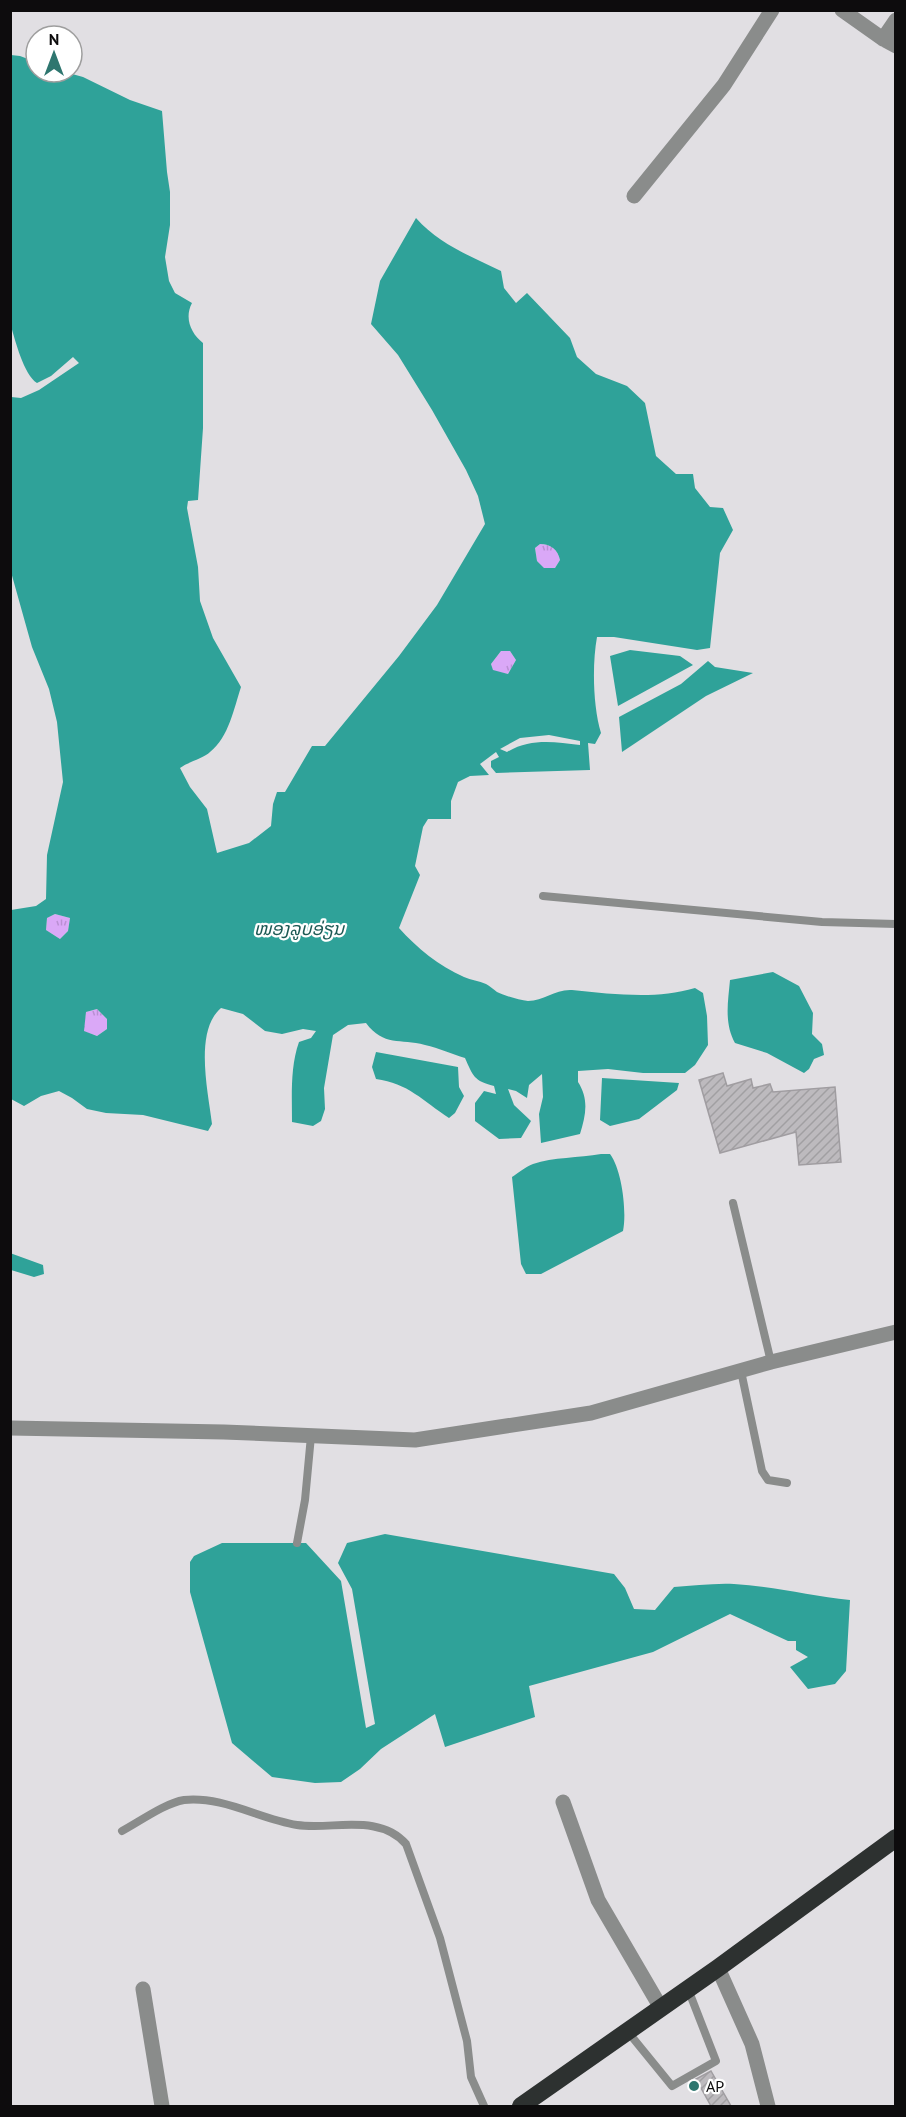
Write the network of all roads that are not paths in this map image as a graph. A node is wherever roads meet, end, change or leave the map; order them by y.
1 (772, 10) edge
2 (842, 10) edge
3 (896, 20) edge
4 (889, 43) edge
5 (634, 196) dead end
6 (543, 896) dead end
7 (896, 924) edge
8 (733, 1203) dead end
9 (896, 1332) edge
10 (771, 1362) junction
11 (741, 1371) junction
12 (10, 1428) edge
13 (311, 1436) junction
14 (787, 1483) dead end
15 (297, 1542) dead end
16 (563, 1802) dead end
17 (122, 1831) dead end
18 (896, 1838) edge
19 (718, 1968) junction
20 (143, 1989) dead end
21 (688, 1989) junction
22 (661, 2008) junction
23 (627, 2031) junction
24 (162, 2106) edge
25 (484, 2106) edge
26 (521, 2106) edge
27 (768, 2106) edge

1 - 5 street
2 - 4 street
3 - 4 street
6 - 7 lane
8 - 10 lane
9 - 10 street
10 - 11 street
11 - 13 street
11 - 14 lane
12 - 13 street
13 - 15 lane
16 - 22 street
17 - 25 lane
18 - 19 highway
19 - 21 highway
19 - 27 street
20 - 24 street
21 - 22 highway
21 - 23 lane
22 - 23 highway
23 - 26 highway

